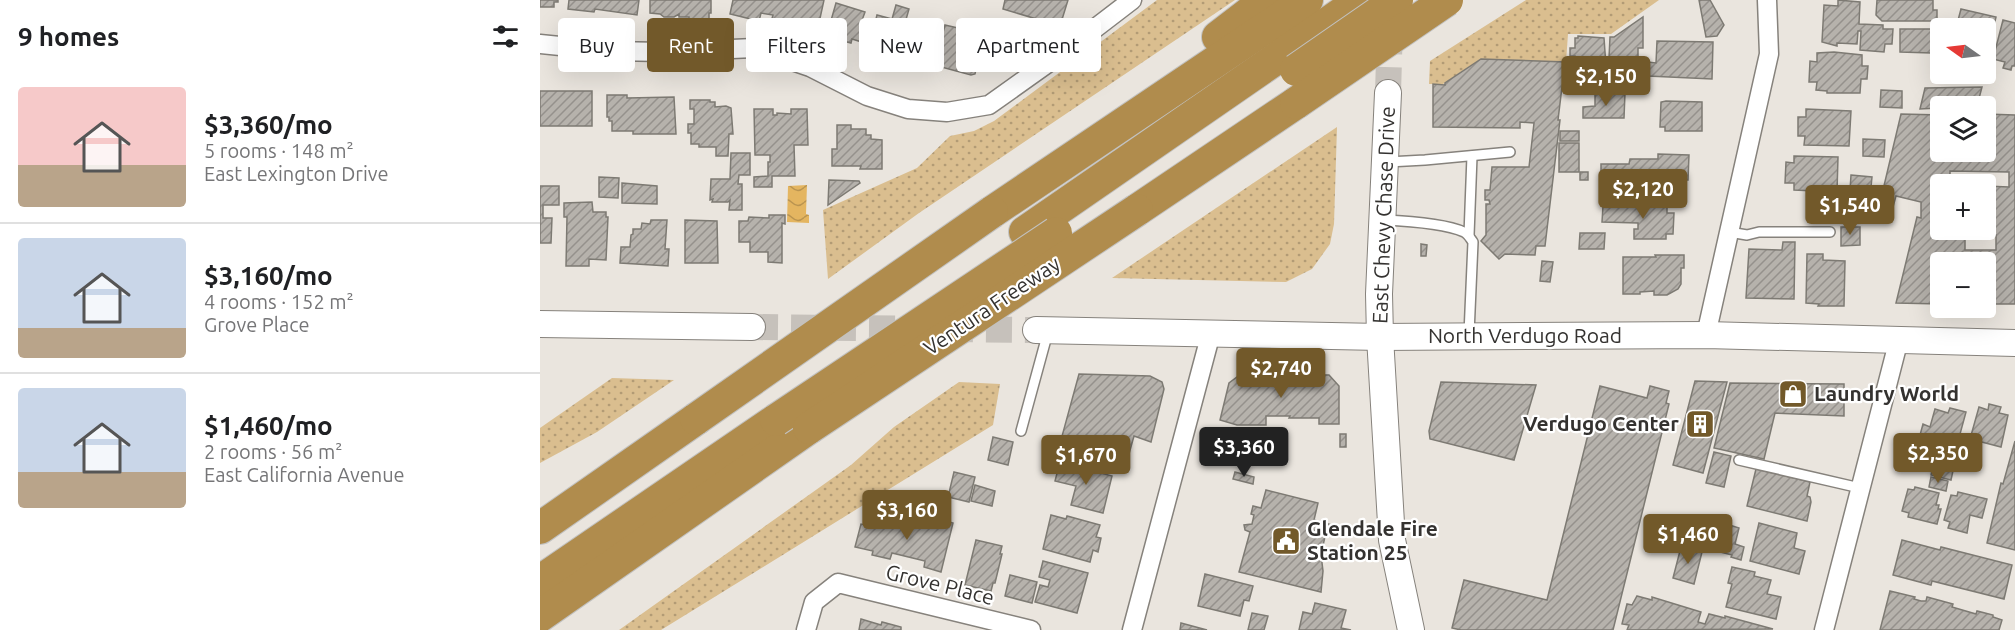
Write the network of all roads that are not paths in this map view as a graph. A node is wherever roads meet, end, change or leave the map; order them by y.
1 (1132, 0) edge
2 (1266, 0) edge
3 (1361, 0) edge
4 (1397, 0) edge
5 (1447, 0) edge
6 (1767, 0) edge
7 (1303, 3) edge
8 (540, 44) edge
9 (1296, 57) junction
10 (1388, 93) tunnel mouth
11 (1510, 152) dead end
12 (1472, 156) junction
13 (1385, 162) junction
14 (992, 212) junction
15 (1383, 220) junction
16 (1729, 232) junction
17 (1830, 232) dead end
18 (1469, 235) junction
19 (540, 324) edge
20 (752, 327) tunnel mouth
21 (1042, 330) joint
22 (1211, 333) junction
23 (1706, 335) junction
24 (1469, 336) junction
25 (1380, 337) junction
26 (1899, 339) junction
27 (2015, 343) edge
28 (764, 420) junction
29 (1021, 431) dead end
30 (1739, 460) dead end
31 (1860, 488) junction
32 (540, 528) edge
33 (540, 561) edge
34 (540, 581) edge
35 (540, 616) edge
36 (806, 630) edge
37 (1032, 630) edge
38 (1132, 630) edge
39 (1411, 630) edge
40 (1824, 630) edge

1 - 8 street
2 - 14 highway
3 - 9 highway
4 - 9 highway, bridge
5 - 35 highway, Ventura Freeway, bridge
6 - 16 street
7 - 14 highway
9 - 28 highway
9 - 28 highway, bridge
10 - 13 main road, East Chevy Chase Drive
11 - 12 lane
12 - 13 lane
12 - 18 lane
13 - 15 main road, East Chevy Chase Drive
14 - 32 highway, bridge
15 - 18 lane
15 - 25 main road, East Chevy Chase Drive
16 - 17 lane
16 - 23 street
18 - 24 lane
19 - 20 main road
21 - 22 main road, North Verdugo Road
21 - 29 lane
22 - 25 main road, North Verdugo Road
22 - 38 street
23 - 24 main road, North Verdugo Road
23 - 26 main road, North Verdugo Road
24 - 25 main road, North Verdugo Road
25 - 39 main road, East Chevy Chase Drive
26 - 27 main road, North Verdugo Road
26 - 31 street
28 - 33 highway
28 - 34 highway
30 - 31 lane
31 - 40 street
36 - 37 street, Grove Place

